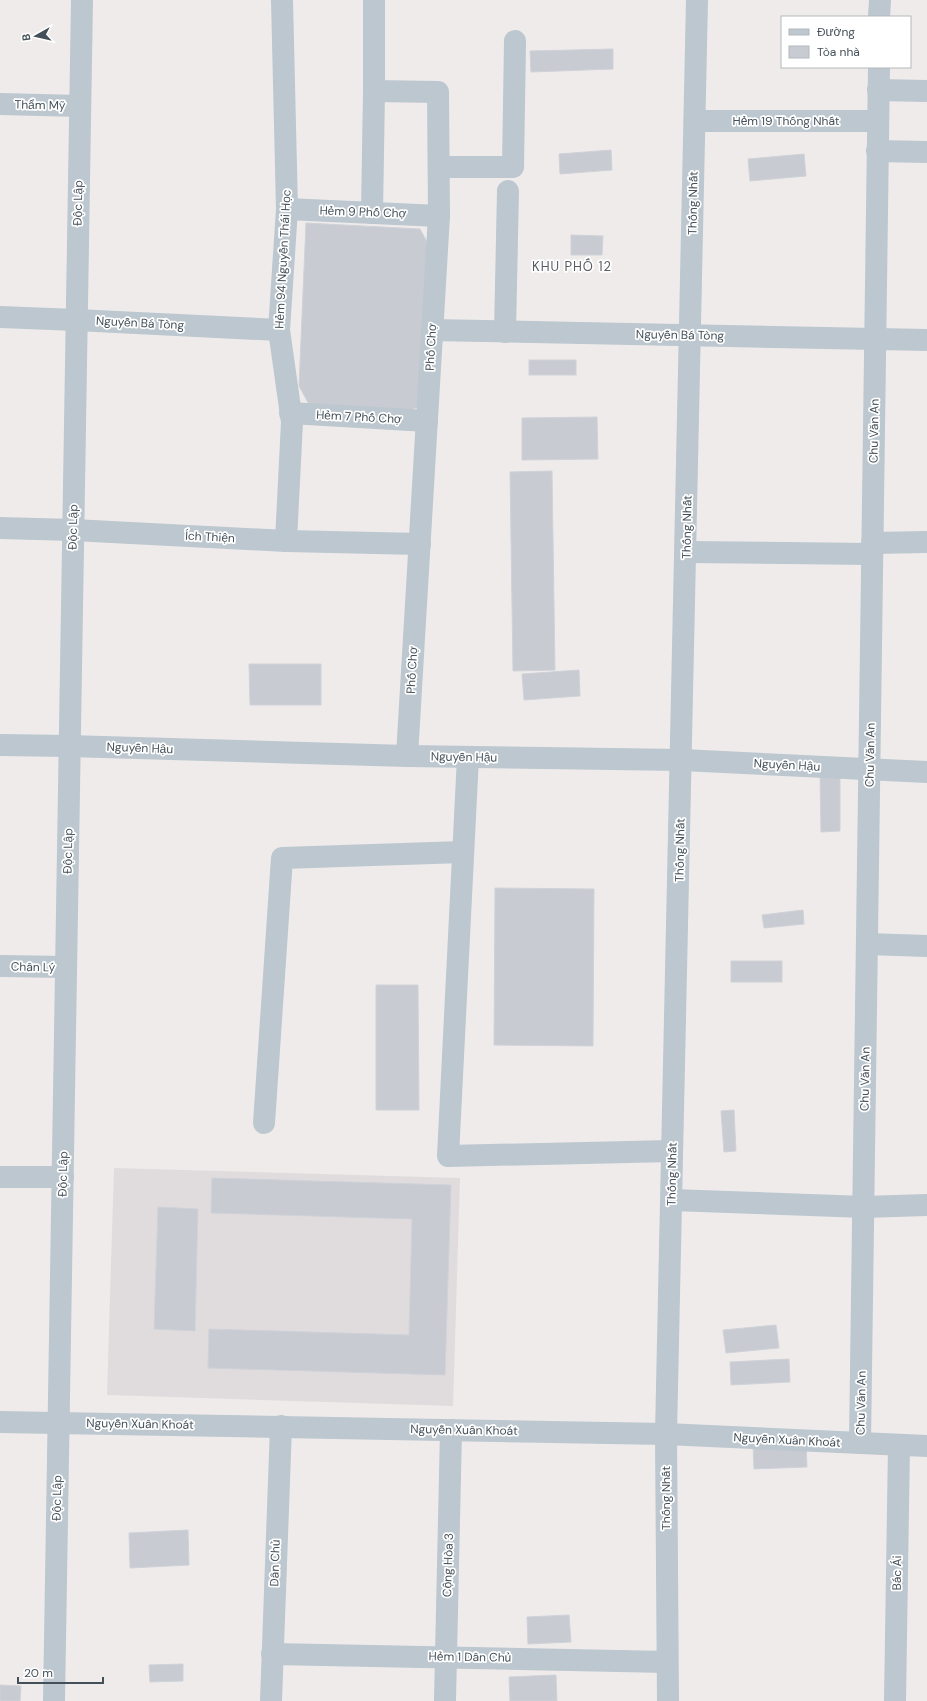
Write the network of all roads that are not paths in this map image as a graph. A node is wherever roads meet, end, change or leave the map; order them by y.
1 (82, 0) edge
2 (282, 0) edge
3 (374, 0) edge
4 (697, 0) edge
5 (880, 0) edge
6 (879, 16) edge
7 (515, 41) dead end
8 (879, 68) edge
9 (878, 90) junction
10 (374, 91) junction
11 (927, 91) edge
12 (0, 104) edge
13 (80, 106) junction
14 (695, 121) junction
15 (878, 121) junction
16 (877, 151) junction
17 (927, 152) edge
18 (439, 167) junction
19 (508, 191) dead end
20 (288, 209) junction
21 (372, 213) junction
22 (439, 216) junction
23 (0, 317) edge
24 (76, 320) junction
25 (279, 330) junction
26 (432, 330) junction
27 (505, 332) junction
28 (690, 336) junction
29 (875, 339) junction
30 (927, 340) edge
31 (290, 413) junction
32 (427, 421) junction
33 (0, 528) edge
34 (73, 530) junction
35 (286, 541) junction
36 (927, 542) edge
37 (420, 544) junction
38 (872, 548) junction
39 (686, 552) junction
40 (0, 746) edge
41 (69, 746) junction
42 (407, 756) junction
43 (468, 757) junction
44 (682, 760) junction
45 (869, 769) junction
46 (927, 772) edge
47 (463, 852) junction
48 (867, 944) junction
49 (927, 946) edge
50 (0, 966) edge
51 (66, 967) junction
52 (264, 1123) dead end
53 (672, 1151) junction
54 (0, 1177) edge
55 (63, 1177) junction
56 (672, 1200) junction
57 (927, 1205) edge
58 (864, 1207) junction
59 (0, 1422) edge
60 (58, 1423) junction
61 (281, 1426) junction
62 (451, 1430) junction
63 (666, 1434) junction
64 (860, 1444) junction
65 (899, 1445) junction
66 (927, 1446) edge
67 (272, 1654) junction
68 (445, 1657) junction
69 (667, 1662) junction
70 (54, 1701) edge
71 (271, 1701) edge
72 (445, 1701) edge
73 (668, 1701) edge
74 (895, 1701) edge

1 - 13 street, Độc Lập
2 - 20 street, Hẻm 94 Nguyễn Thái Học
3 - 10 street
4 - 14 street, Thống Nhất
5 - 6 street
7 - 18 street
8 - 9 street, Chu Văn An
9 - 11 street
9 - 15 street, Chu Văn An
10 - 18 street, Phố Chợ
10 - 21 street
12 - 13 street, Thẩm Mỹ
13 - 24 street, Độc Lập
14 - 15 street, Hẻm 19 Thống Nhất
14 - 28 street, Thống Nhất
15 - 16 street, Chu Văn An
16 - 17 street
16 - 29 street, Chu Văn An
18 - 22 street, Phố Chợ
19 - 27 street
20 - 21 street, Hẻm 9 Phố Chợ
20 - 25 street, Hẻm 94 Nguyễn Thái Học
21 - 22 street, Hẻm 9 Phố Chợ
22 - 26 street, Phố Chợ
23 - 24 street, Nguyễn Bá Tòng
24 - 25 street, Nguyễn Bá Tòng
24 - 34 street, Độc Lập
25 - 31 street, Hẻm 94 Nguyễn Thái Học
26 - 27 street, Nguyễn Bá Tòng
26 - 32 street, Phố Chợ
27 - 28 street, Nguyễn Bá Tòng
28 - 29 street, Nguyễn Bá Tòng
28 - 39 street, Thống Nhất
29 - 30 street, Nguyễn Bá Tòng
29 - 38 street, Chu Văn An
31 - 32 street, Hẻm 7 Phố Chợ
31 - 35 street, Hẻm 94 Nguyễn Thái Học
32 - 37 street, Phố Chợ
33 - 34 street, Ích Thiện
34 - 35 street, Ích Thiện
34 - 41 street, Độc Lập
35 - 37 street, Ích Thiện
36 - 38 street
37 - 42 street, Phố Chợ
38 - 39 street
38 - 45 street, Chu Văn An
39 - 44 street, Thống Nhất
40 - 41 street, Nguyễn Hậu
41 - 42 street, Nguyễn Hậu
41 - 51 street, Độc Lập
42 - 43 street, Nguyễn Hậu
43 - 44 street, Nguyễn Hậu
43 - 47 street
44 - 45 street, Nguyễn Hậu
44 - 53 street, Thống Nhất
45 - 46 street, Nguyễn Hậu
45 - 48 street, Chu Văn An
47 - 52 street
47 - 53 street
48 - 49 street
48 - 58 street, Chu Văn An
50 - 51 street, Chân Lý
51 - 55 street, Độc Lập
53 - 56 street, Thống Nhất
54 - 55 street
55 - 60 street, Độc Lập
56 - 58 street
56 - 63 street, Thống Nhất
57 - 58 street
58 - 64 street, Chu Văn An
59 - 60 street, Nguyễn Xuân Khoát
60 - 61 street, Nguyễn Xuân Khoát
60 - 70 street, Độc Lập
61 - 62 street, Nguyễn Xuân Khoát
61 - 67 street, Dân Chủ
62 - 63 street, Nguyễn Xuân Khoát
62 - 68 street, Cộng Hòa 3
63 - 64 street, Nguyễn Xuân Khoát
63 - 69 street, Thống Nhất
64 - 65 street, Nguyễn Xuân Khoát
65 - 66 street, Nguyễn Xuân Khoát
65 - 74 street, Bác Ái
67 - 68 street, Hẻm 1 Dân Chủ
67 - 71 street, Dân Chủ
68 - 69 street, Hẻm 1 Dân Chủ
68 - 72 street, Cộng Hòa 3
69 - 73 street, Thống Nhất

